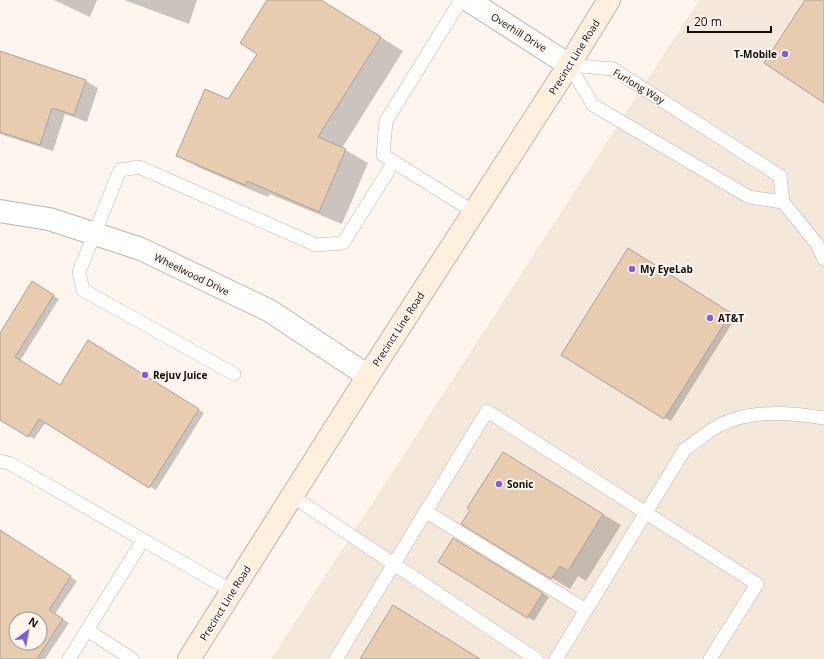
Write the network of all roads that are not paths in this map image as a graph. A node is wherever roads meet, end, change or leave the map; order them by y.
1 (461, 0) edge
2 (468, 0) edge
3 (609, 0) edge
4 (569, 65) junction
5 (394, 162) junction
6 (783, 202) junction
7 (0, 211) edge
8 (474, 212) junction
9 (96, 234) junction
10 (824, 259) edge
11 (234, 374) dead end
12 (368, 376) junction
13 (824, 418) edge
14 (0, 461) edge
15 (292, 496) junction
16 (425, 511) junction
17 (646, 512) junction
18 (143, 540) junction
19 (394, 564) junction
20 (232, 591) junction
21 (586, 610) junction
22 (87, 630) junction
23 (69, 659) edge
24 (132, 659) edge
25 (189, 659) edge
26 (336, 659) edge
27 (536, 659) edge
28 (556, 659) edge
29 (710, 659) edge

1 - 5 lane
2 - 4 street, Overhill Drive
3 - 4 main road, Precinct Line Road
4 - 6 lane
4 - 6 lane, Furlong Way
4 - 8 main road, Precinct Line Road
5 - 8 lane
5 - 9 lane
6 - 10 lane
7 - 9 street, Wheelwood Drive
8 - 12 main road, Precinct Line Road
9 - 11 lane
9 - 12 street, Wheelwood Drive
12 - 15 main road, Precinct Line Road
13 - 17 lane
14 - 18 lane
15 - 19 lane
15 - 20 main road, Precinct Line Road
16 - 17 lane
16 - 19 lane
16 - 21 lane
17 - 21 lane
17 - 29 lane
18 - 20 lane
18 - 22 lane
19 - 26 lane
19 - 27 lane
20 - 25 main road, Precinct Line Road
21 - 28 lane
22 - 23 lane
22 - 24 lane

